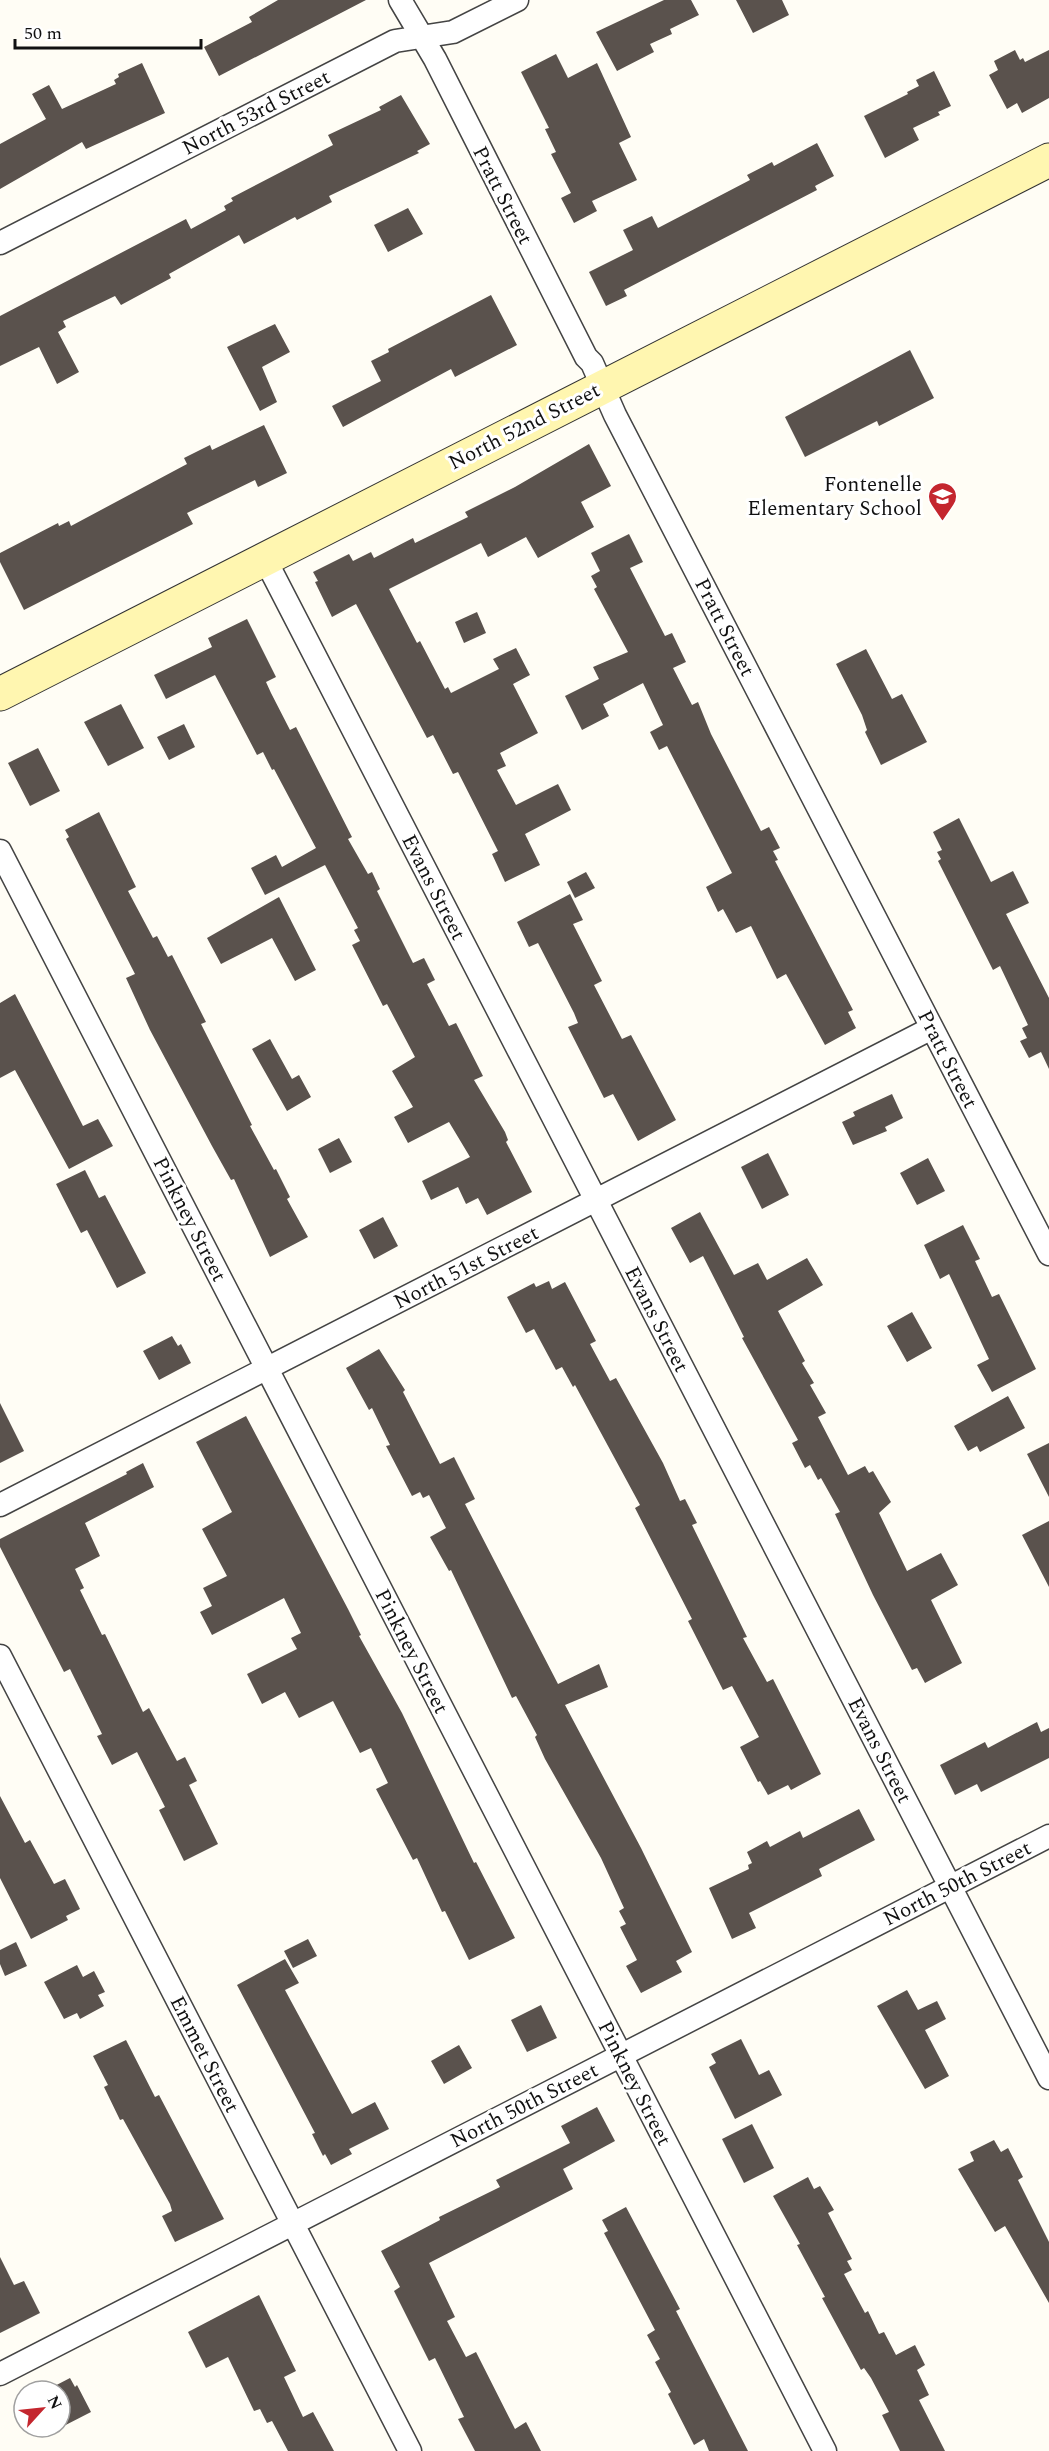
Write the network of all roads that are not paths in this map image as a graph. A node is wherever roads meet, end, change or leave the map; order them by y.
1 (400, 0) edge
2 (517, 0) edge
3 (421, 37) junction
4 (1049, 160) edge
5 (0, 243) edge
6 (602, 386) junction
7 (265, 559) junction
8 (0, 694) edge
9 (0, 851) edge
10 (932, 1028) junction
11 (596, 1201) junction
12 (1049, 1254) edge
13 (267, 1368) junction
14 (0, 1505) edge
15 (0, 1656) edge
16 (1049, 1836) edge
17 (950, 1887) junction
18 (621, 2055) junction
19 (1049, 2078) edge
20 (293, 2224) junction
21 (0, 2374) edge
22 (410, 2451) edge
23 (825, 2451) edge

1 - 3 street, Pratt Street
2 - 3 street, North 53rd Street
3 - 5 street, North 53rd Street
3 - 6 street, Pratt Street
4 - 6 main road, North 52nd Street
6 - 7 main road, North 52nd Street
6 - 10 street, Pratt Street
7 - 8 main road, North 52nd Street
7 - 11 street, Evans Street
9 - 13 street, Pinkney Street
10 - 11 street, North 51st Street
10 - 12 street, Pratt Street
11 - 13 street, North 51st Street
11 - 17 street, Evans Street
13 - 14 street, North 51st Street
13 - 18 street, Pinkney Street
15 - 20 street, Emmet Street
16 - 17 street, North 50th Street
17 - 18 street, North 50th Street
17 - 19 street, Evans Street
18 - 20 street, North 50th Street
18 - 23 street, Pinkney Street
20 - 21 street, North 50th Street
20 - 22 street, Emmet Street

